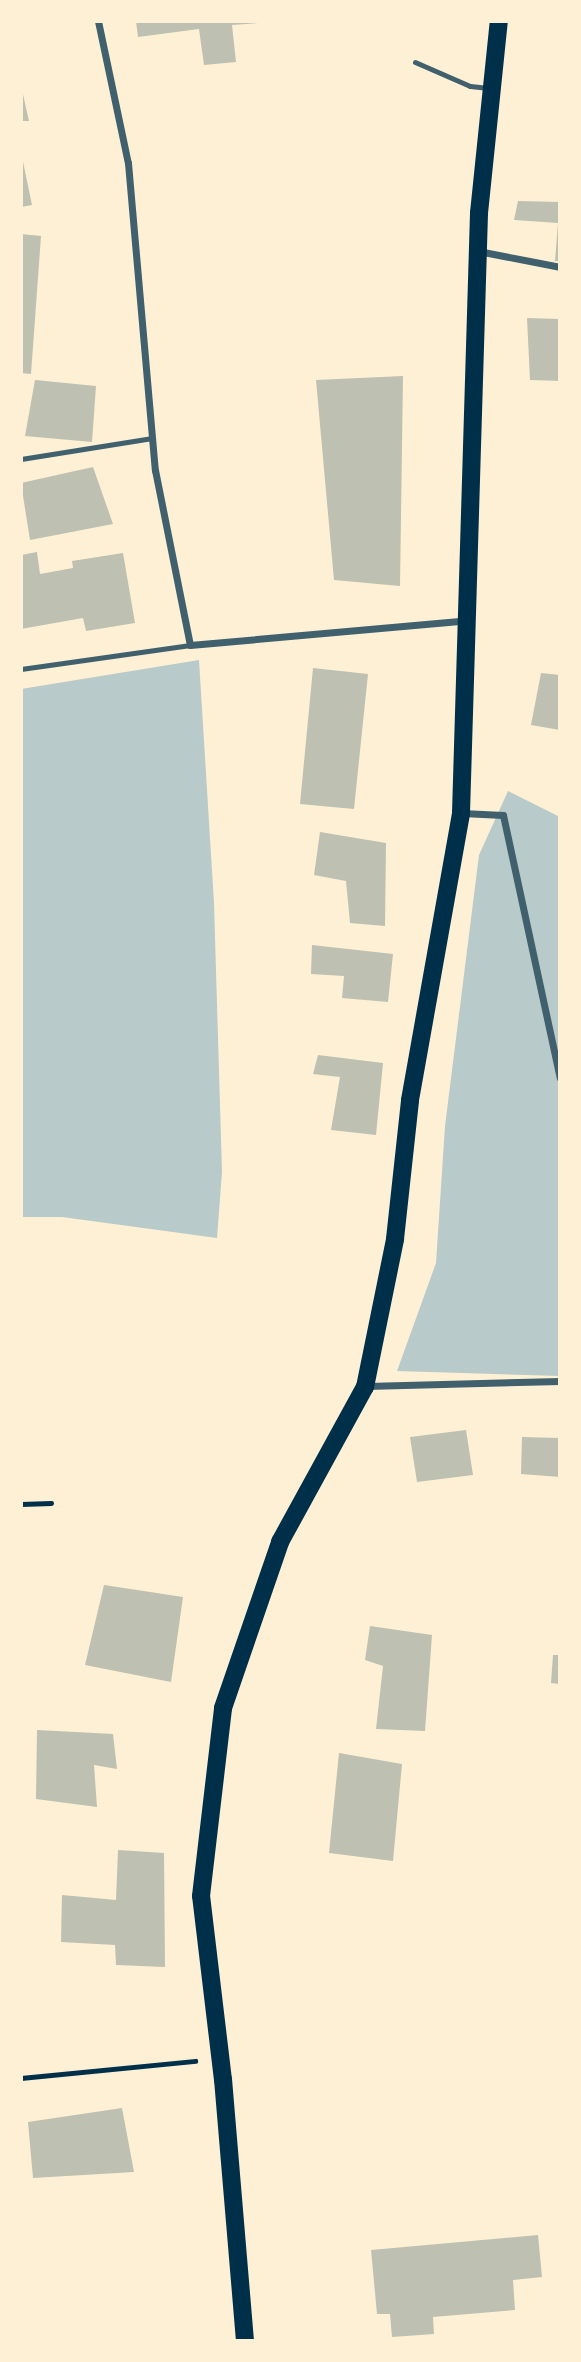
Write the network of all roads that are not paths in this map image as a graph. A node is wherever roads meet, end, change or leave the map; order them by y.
1 (98, 21) edge
2 (499, 21) edge
3 (415, 62) dead end
4 (492, 88) junction
5 (477, 250) junction
6 (560, 267) edge
7 (152, 438) junction
8 (21, 459) edge
9 (468, 620) junction
10 (190, 645) junction
11 (21, 669) edge
12 (461, 813) junction
13 (560, 1078) edge
14 (560, 1381) edge
15 (365, 1387) junction
16 (245, 2341) edge

1 - 7 street
2 - 4 main road
3 - 4 lane
4 - 5 main road
5 - 6 street
5 - 9 main road
7 - 8 lane
7 - 10 street
9 - 10 street
9 - 12 main road
10 - 11 lane
12 - 13 street
12 - 15 main road
14 - 15 street
15 - 16 main road

